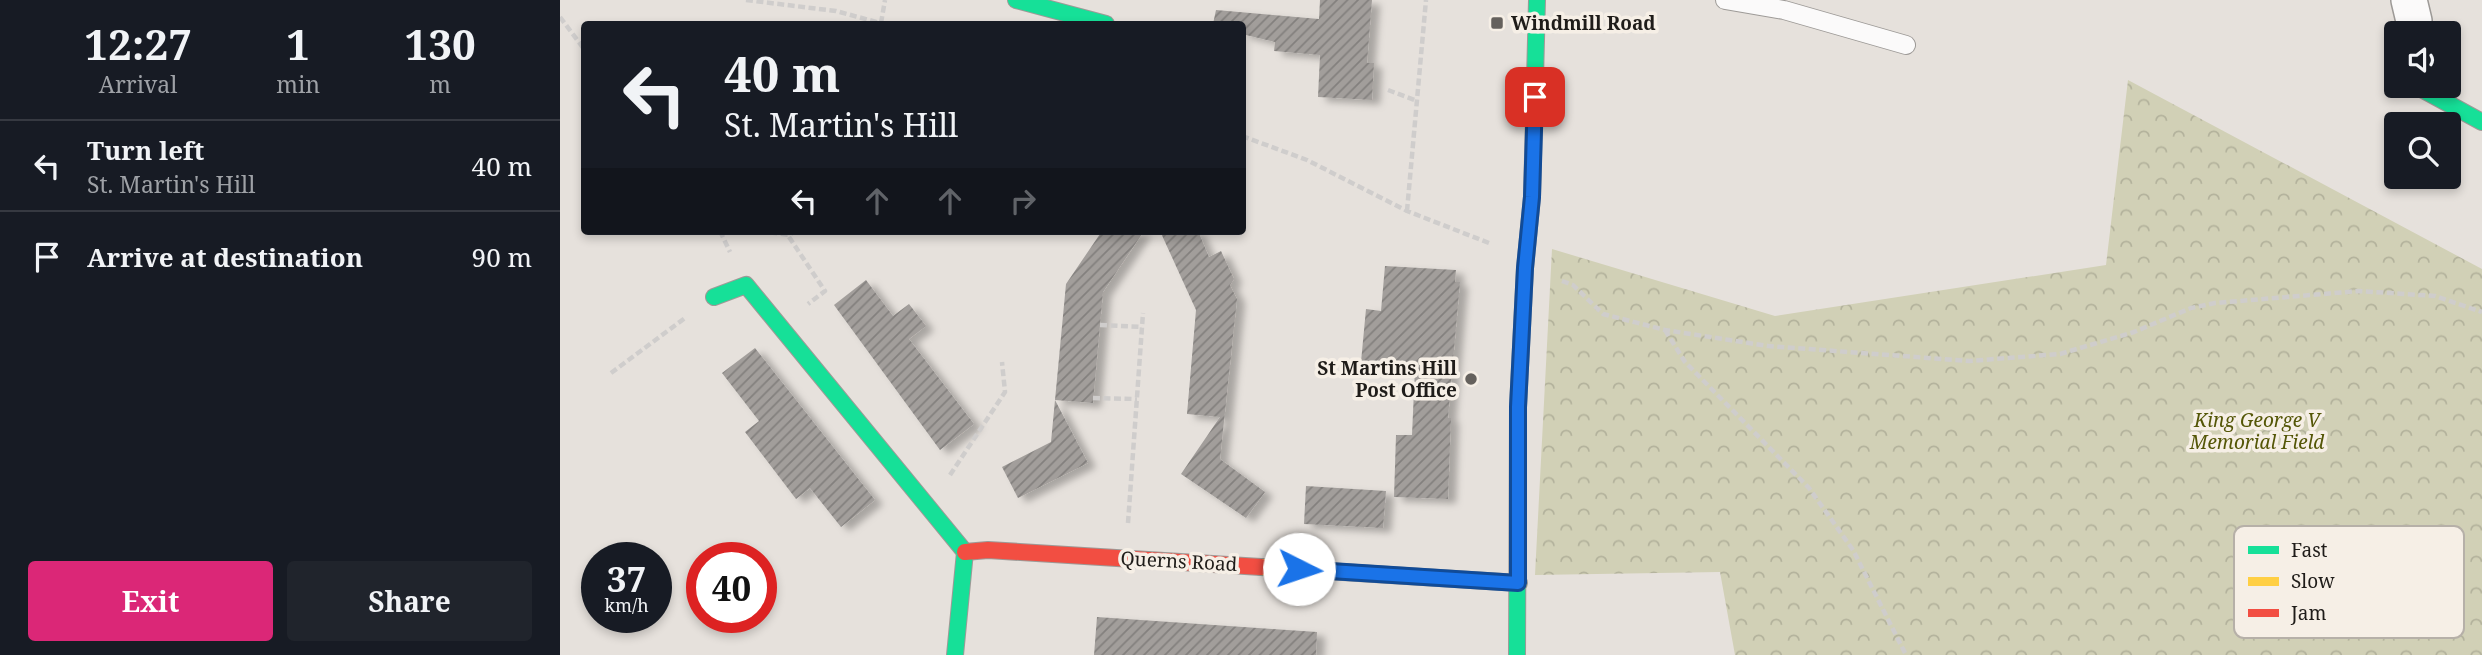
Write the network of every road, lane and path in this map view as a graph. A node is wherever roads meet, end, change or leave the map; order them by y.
1 (746, 0) edge
2 (885, 0) edge
3 (1016, 0) edge
4 (1426, 0) edge
5 (1537, 0) edge
6 (1725, 0) edge
7 (2409, 0) edge
8 (560, 17) edge
9 (871, 21) edge
10 (882, 21) edge
11 (1095, 21) edge
12 (2414, 21) edge
13 (1906, 45) dead end
14 (581, 46) edge
15 (1388, 90) dead end
16 (2438, 98) edge
17 (1417, 101) junction
18 (2482, 122) edge
19 (1246, 137) edge
20 (1407, 211) junction
21 (1492, 232) dead end
22 (789, 237) dead end
23 (1525, 268) junction
24 (714, 297) joint
25 (2482, 312) edge
26 (1143, 313) dead end
27 (1100, 325) dead end
28 (779, 326) junction
29 (1142, 327) junction
30 (1665, 330) junction
31 (1002, 362) dead end
32 (611, 373) dead end
33 (1093, 398) dead end
34 (1137, 399) junction
35 (928, 508) junction
36 (965, 552) junction
37 (1125, 559) junction
38 (1518, 583) junction
39 (955, 655) edge
40 (1517, 655) edge
41 (1906, 655) edge

1 - 9 path
2 - 10 path
3 - 11 street
4 - 17 path
5 - 23 street
6 - 13 lane
7 - 12 street
8 - 14 path
15 - 17 path
16 - 18 street
17 - 20 path
19 - 20 path
20 - 21 path
22 - 28 path
23 - 30 path
23 - 38 street
24 - 28 street
24 - 32 path
25 - 30 path
26 - 29 path
27 - 29 path
28 - 35 street
29 - 34 path
30 - 41 path
31 - 35 path
33 - 34 path
34 - 37 path
35 - 36 street
36 - 37 street, Querns Road
36 - 39 street
37 - 38 street, Querns Road
38 - 40 street

